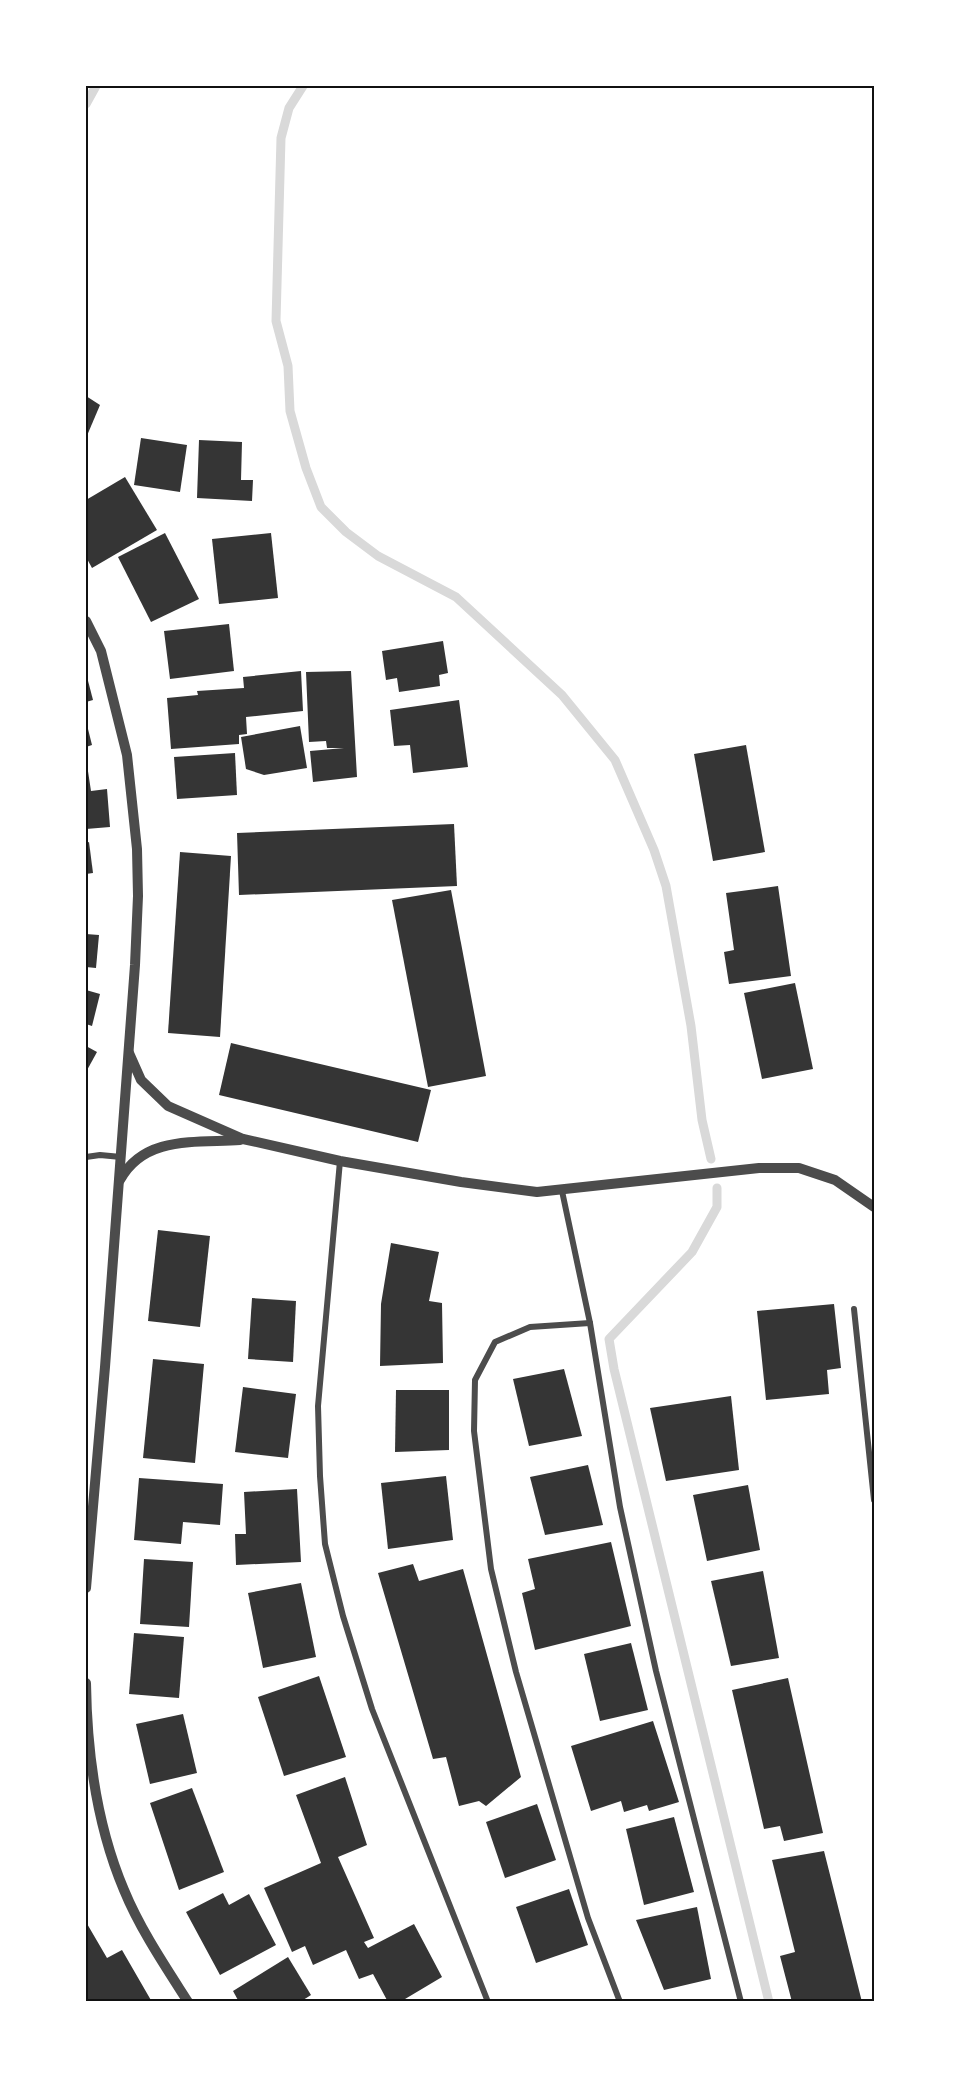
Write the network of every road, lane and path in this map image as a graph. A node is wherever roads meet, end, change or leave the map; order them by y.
1 (86, 621) edge
2 (128, 1050) junction
3 (243, 1139) junction
4 (86, 1157) edge
5 (121, 1157) junction
6 (340, 1161) junction
7 (118, 1182) junction
8 (562, 1191) junction
9 (874, 1207) edge
10 (854, 1309) dead end
11 (590, 1323) junction
12 (874, 1500) edge
13 (86, 1588) edge
14 (86, 1683) edge
15 (188, 2001) edge
16 (488, 2001) edge
17 (620, 2001) edge
18 (741, 2001) edge

1 - 2 street
2 - 3 street
2 - 5 street
3 - 6 street
3 - 7 street
4 - 5 street
5 - 7 street
6 - 8 street
6 - 16 street
7 - 13 street
8 - 9 street
8 - 11 street
10 - 12 street
11 - 17 street
11 - 18 street
14 - 15 street

